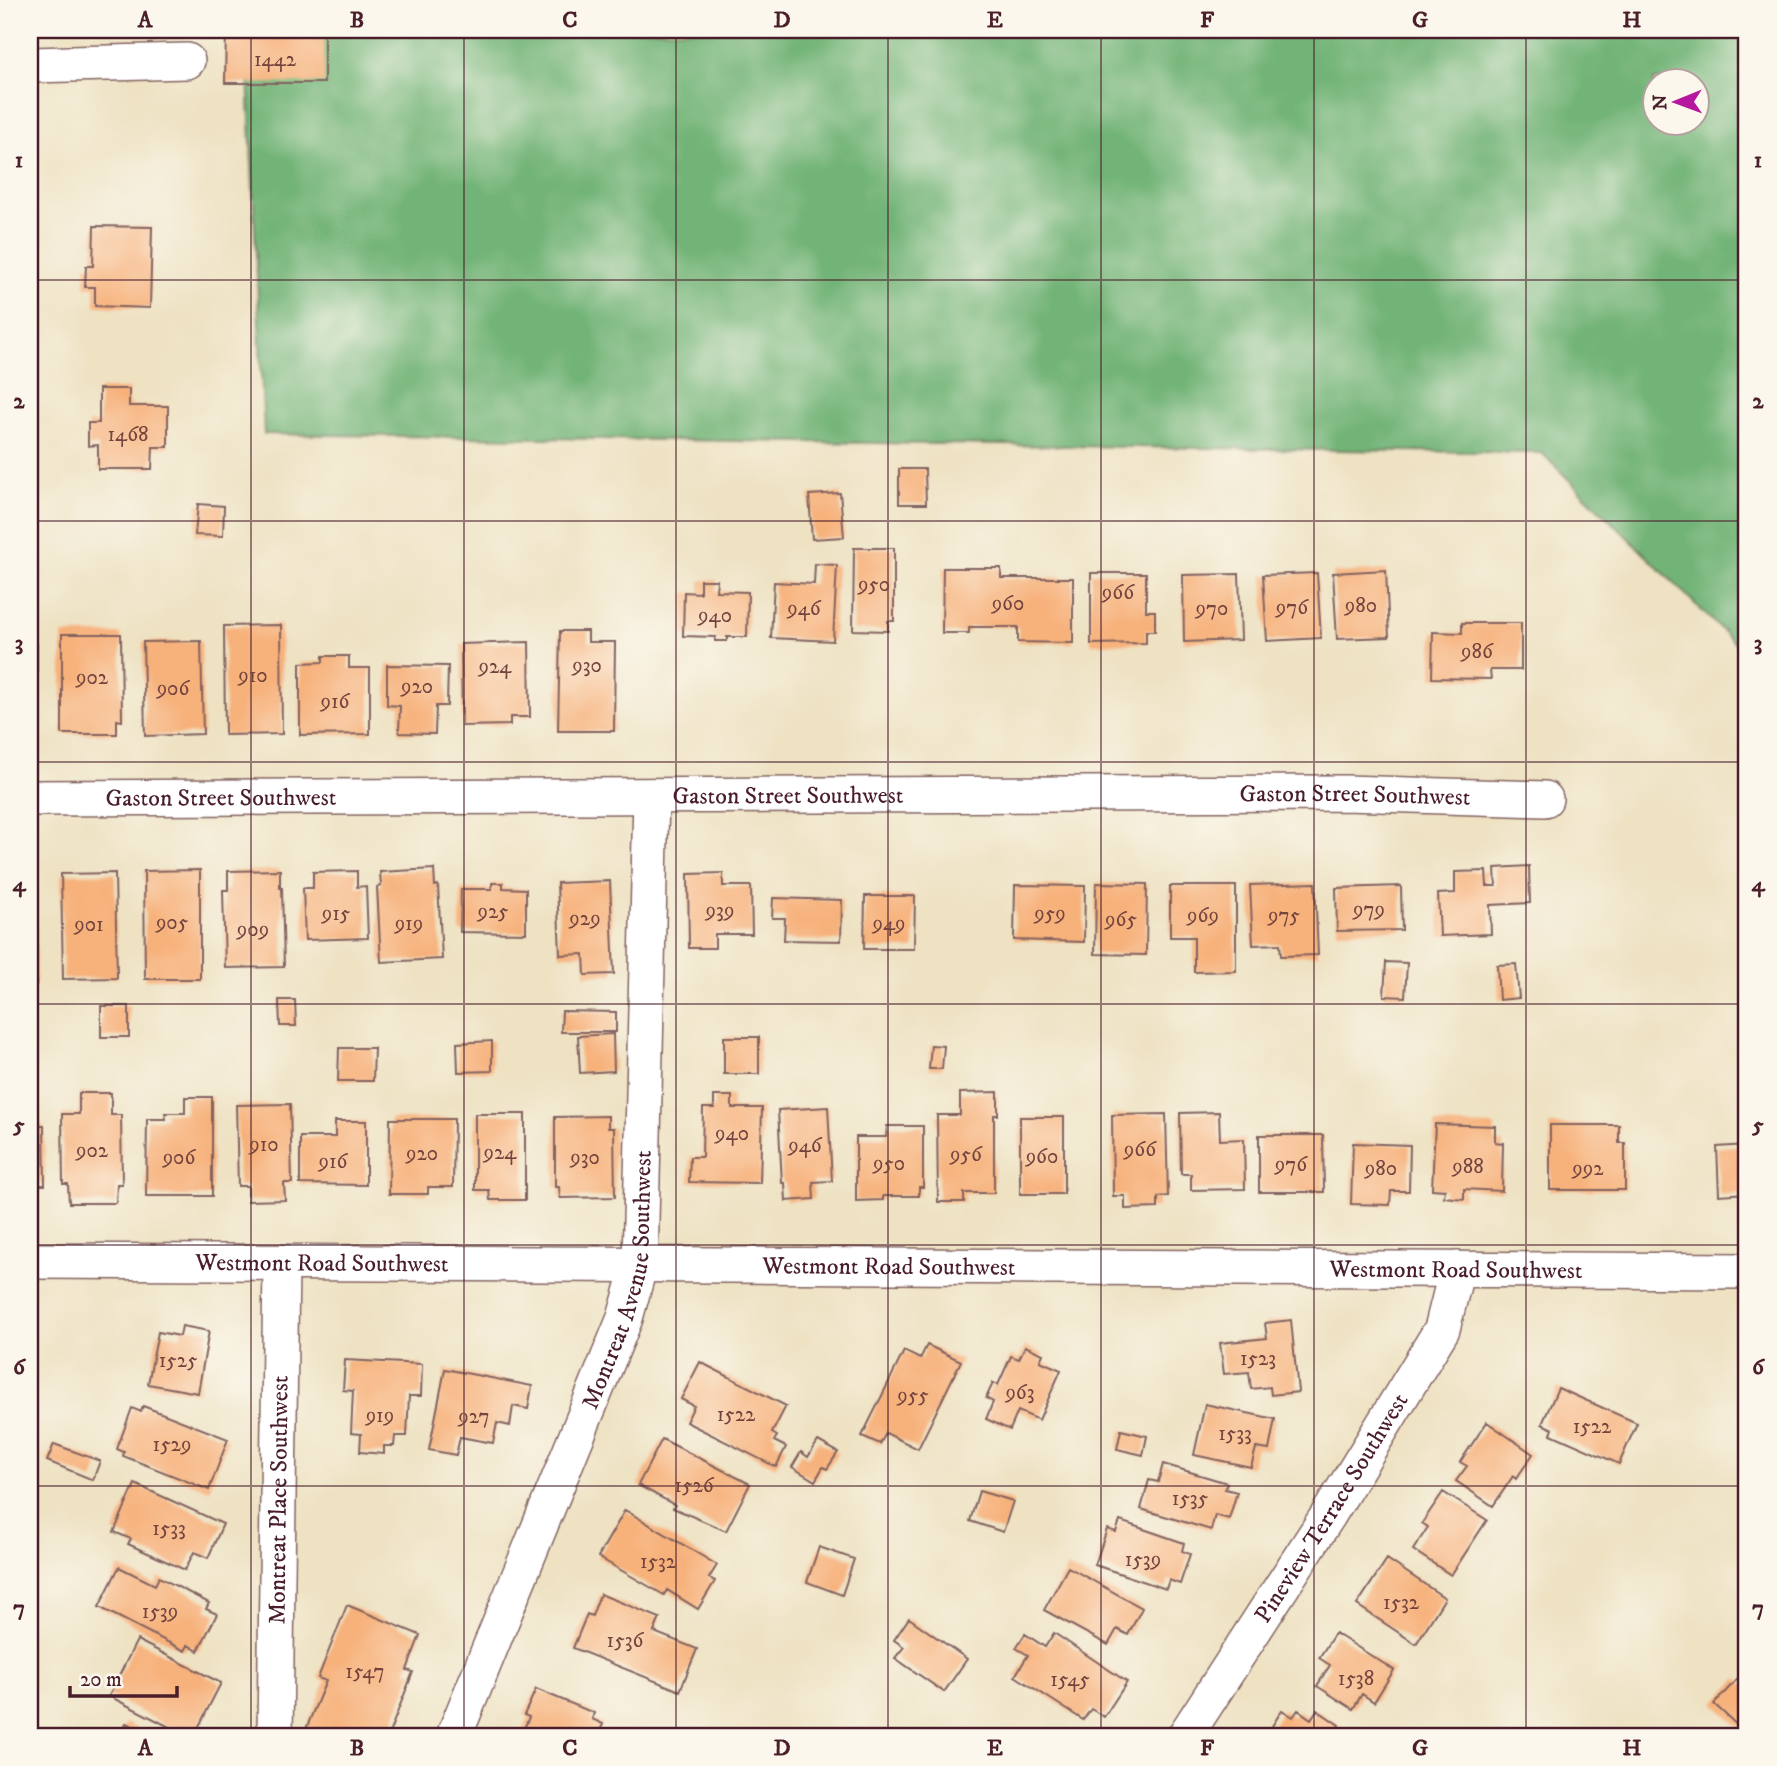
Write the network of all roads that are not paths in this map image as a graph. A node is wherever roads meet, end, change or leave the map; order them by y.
1 (187, 61) dead end
2 (30, 65) edge
3 (651, 796) junction
4 (30, 798) edge
5 (1545, 799) dead end
6 (30, 1261) edge
7 (281, 1262) junction
8 (640, 1264) junction
9 (1457, 1269) junction
10 (1747, 1271) edge
11 (275, 1736) edge
12 (454, 1736) edge
13 (1185, 1736) edge

1 - 2 street
3 - 4 street, Gaston Street Southwest
3 - 5 street, Gaston Street Southwest
3 - 8 street, Montreat Avenue Southwest
6 - 7 street, Westmont Road Southwest
7 - 8 street, Westmont Road Southwest
7 - 11 street, Montreat Place Southwest
8 - 9 street, Westmont Road Southwest
8 - 12 street, Montreat Avenue Southwest
9 - 10 street, Westmont Road Southwest
9 - 13 street, Pineview Terrace Southwest

